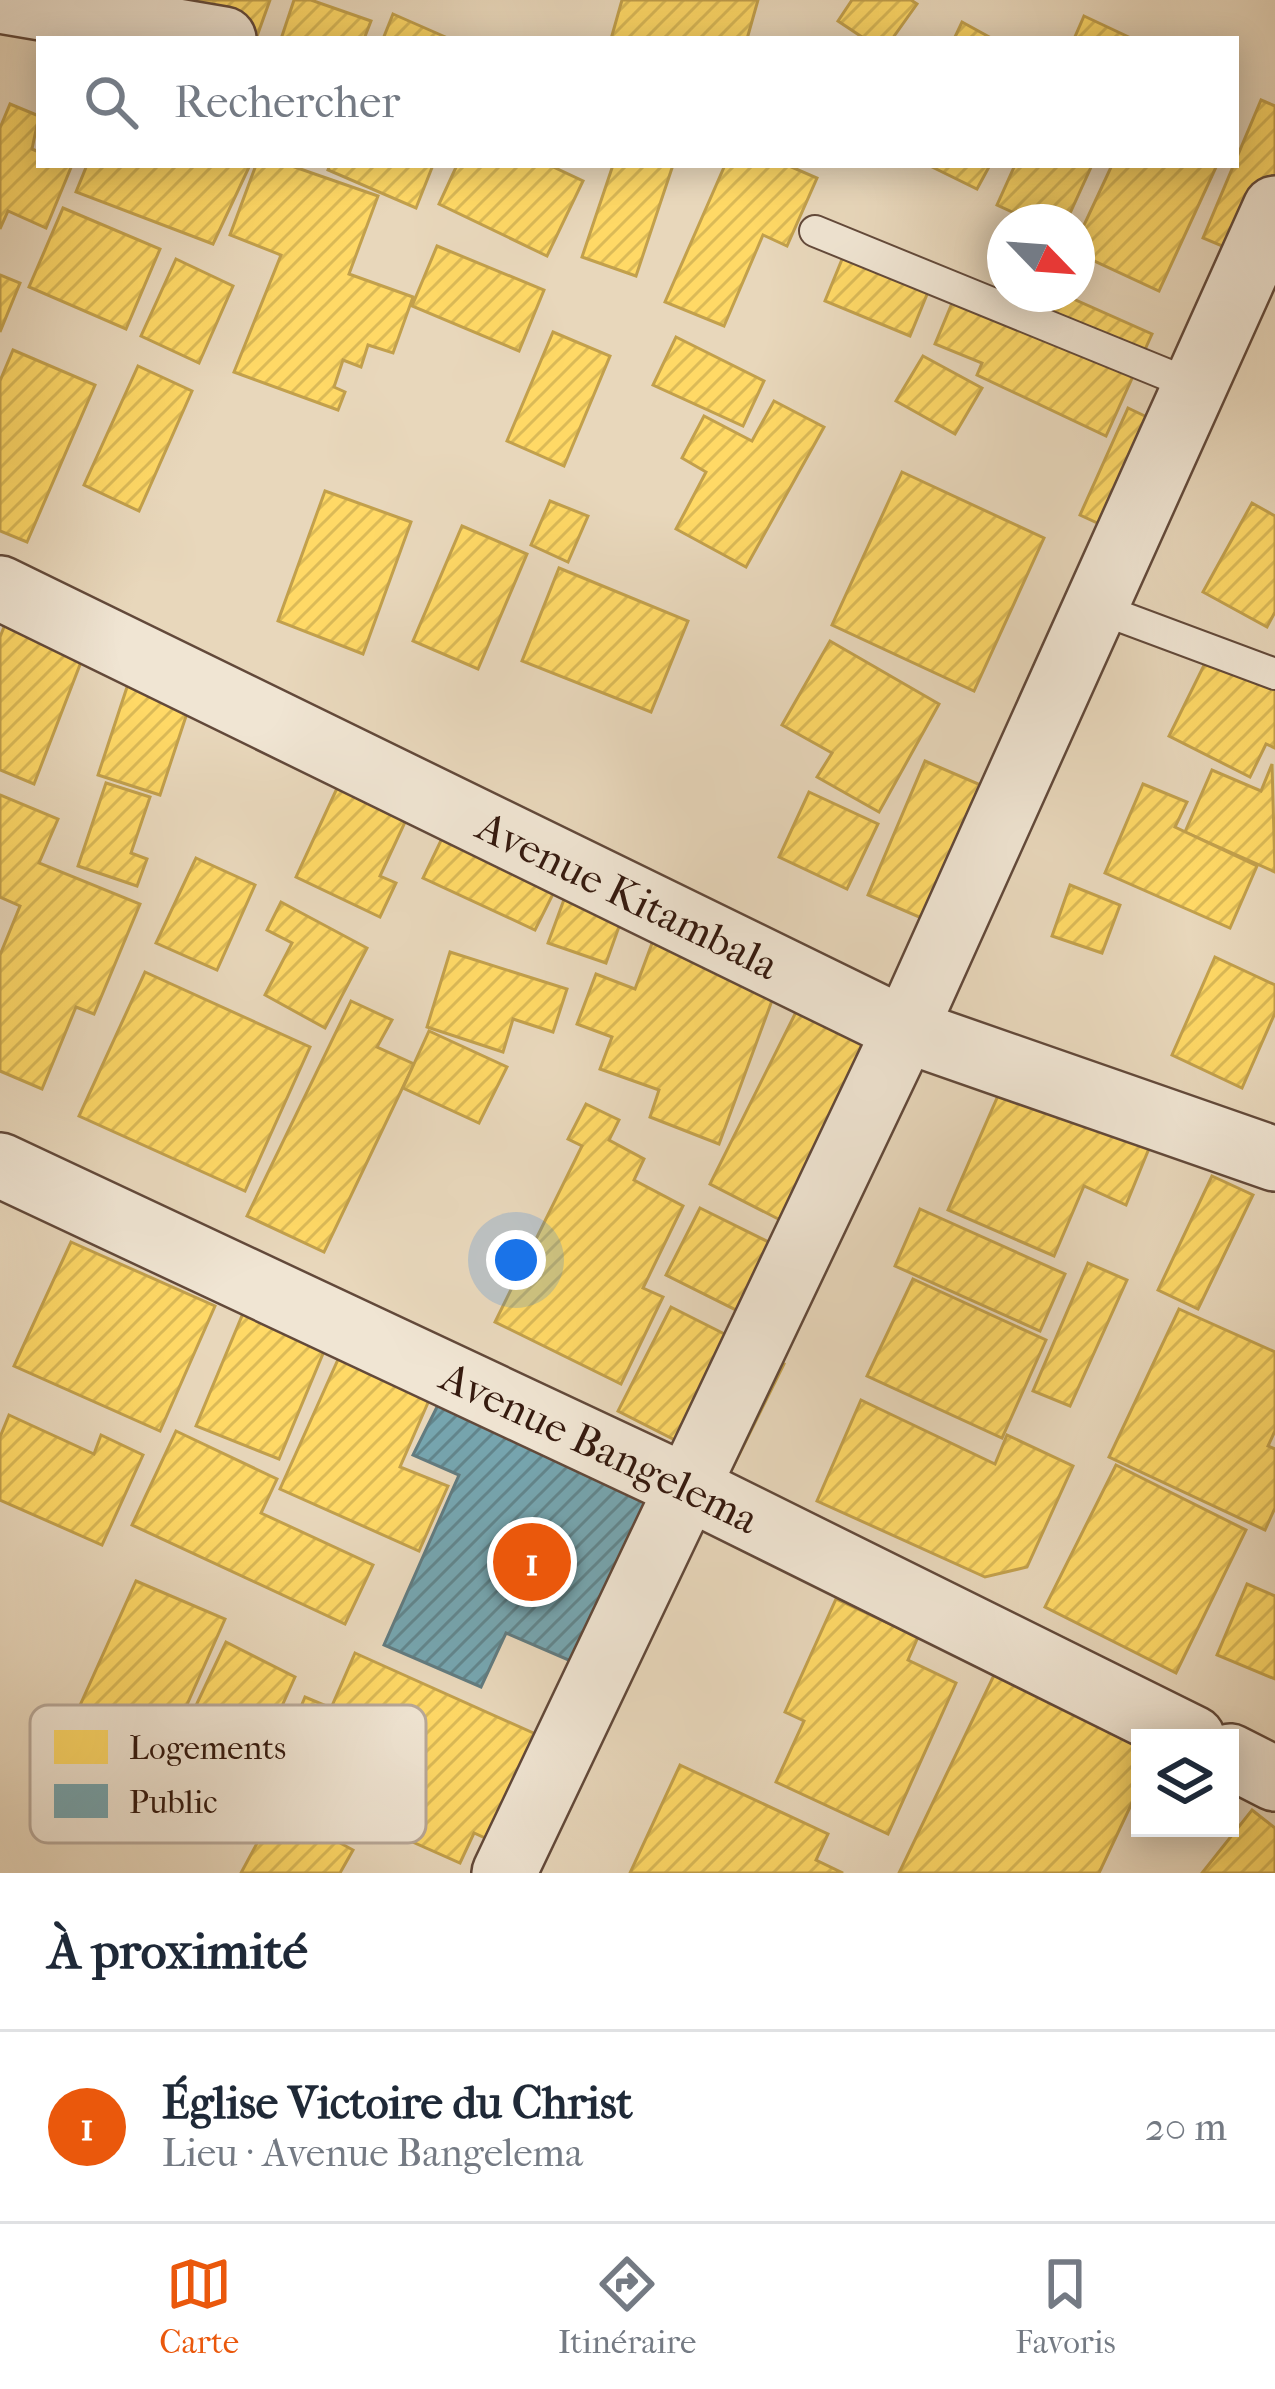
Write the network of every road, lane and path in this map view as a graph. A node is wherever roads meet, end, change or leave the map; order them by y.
1 (0, 1) edge
2 (206, 36) edge
3 (1275, 209) edge
4 (815, 231) dead end
5 (1195, 386) junction
6 (0, 588) edge
7 (1095, 607) junction
8 (1275, 674) edge
9 (905, 1030) junction
10 (1275, 1159) edge
11 (0, 1165) edge
12 (691, 1489) junction
13 (1175, 1729) edge
14 (1239, 1761) edge
15 (1275, 1779) edge
16 (504, 1873) edge

1 - 2 street
3 - 5 street
4 - 5 lane
5 - 7 street
6 - 9 street, Avenue Kitambala
7 - 8 lane
7 - 9 street
9 - 10 street, Avenue Kitambala
9 - 12 street
11 - 12 street, Avenue Bangelema
12 - 13 street, Avenue Bangelema
12 - 16 street
14 - 15 street

